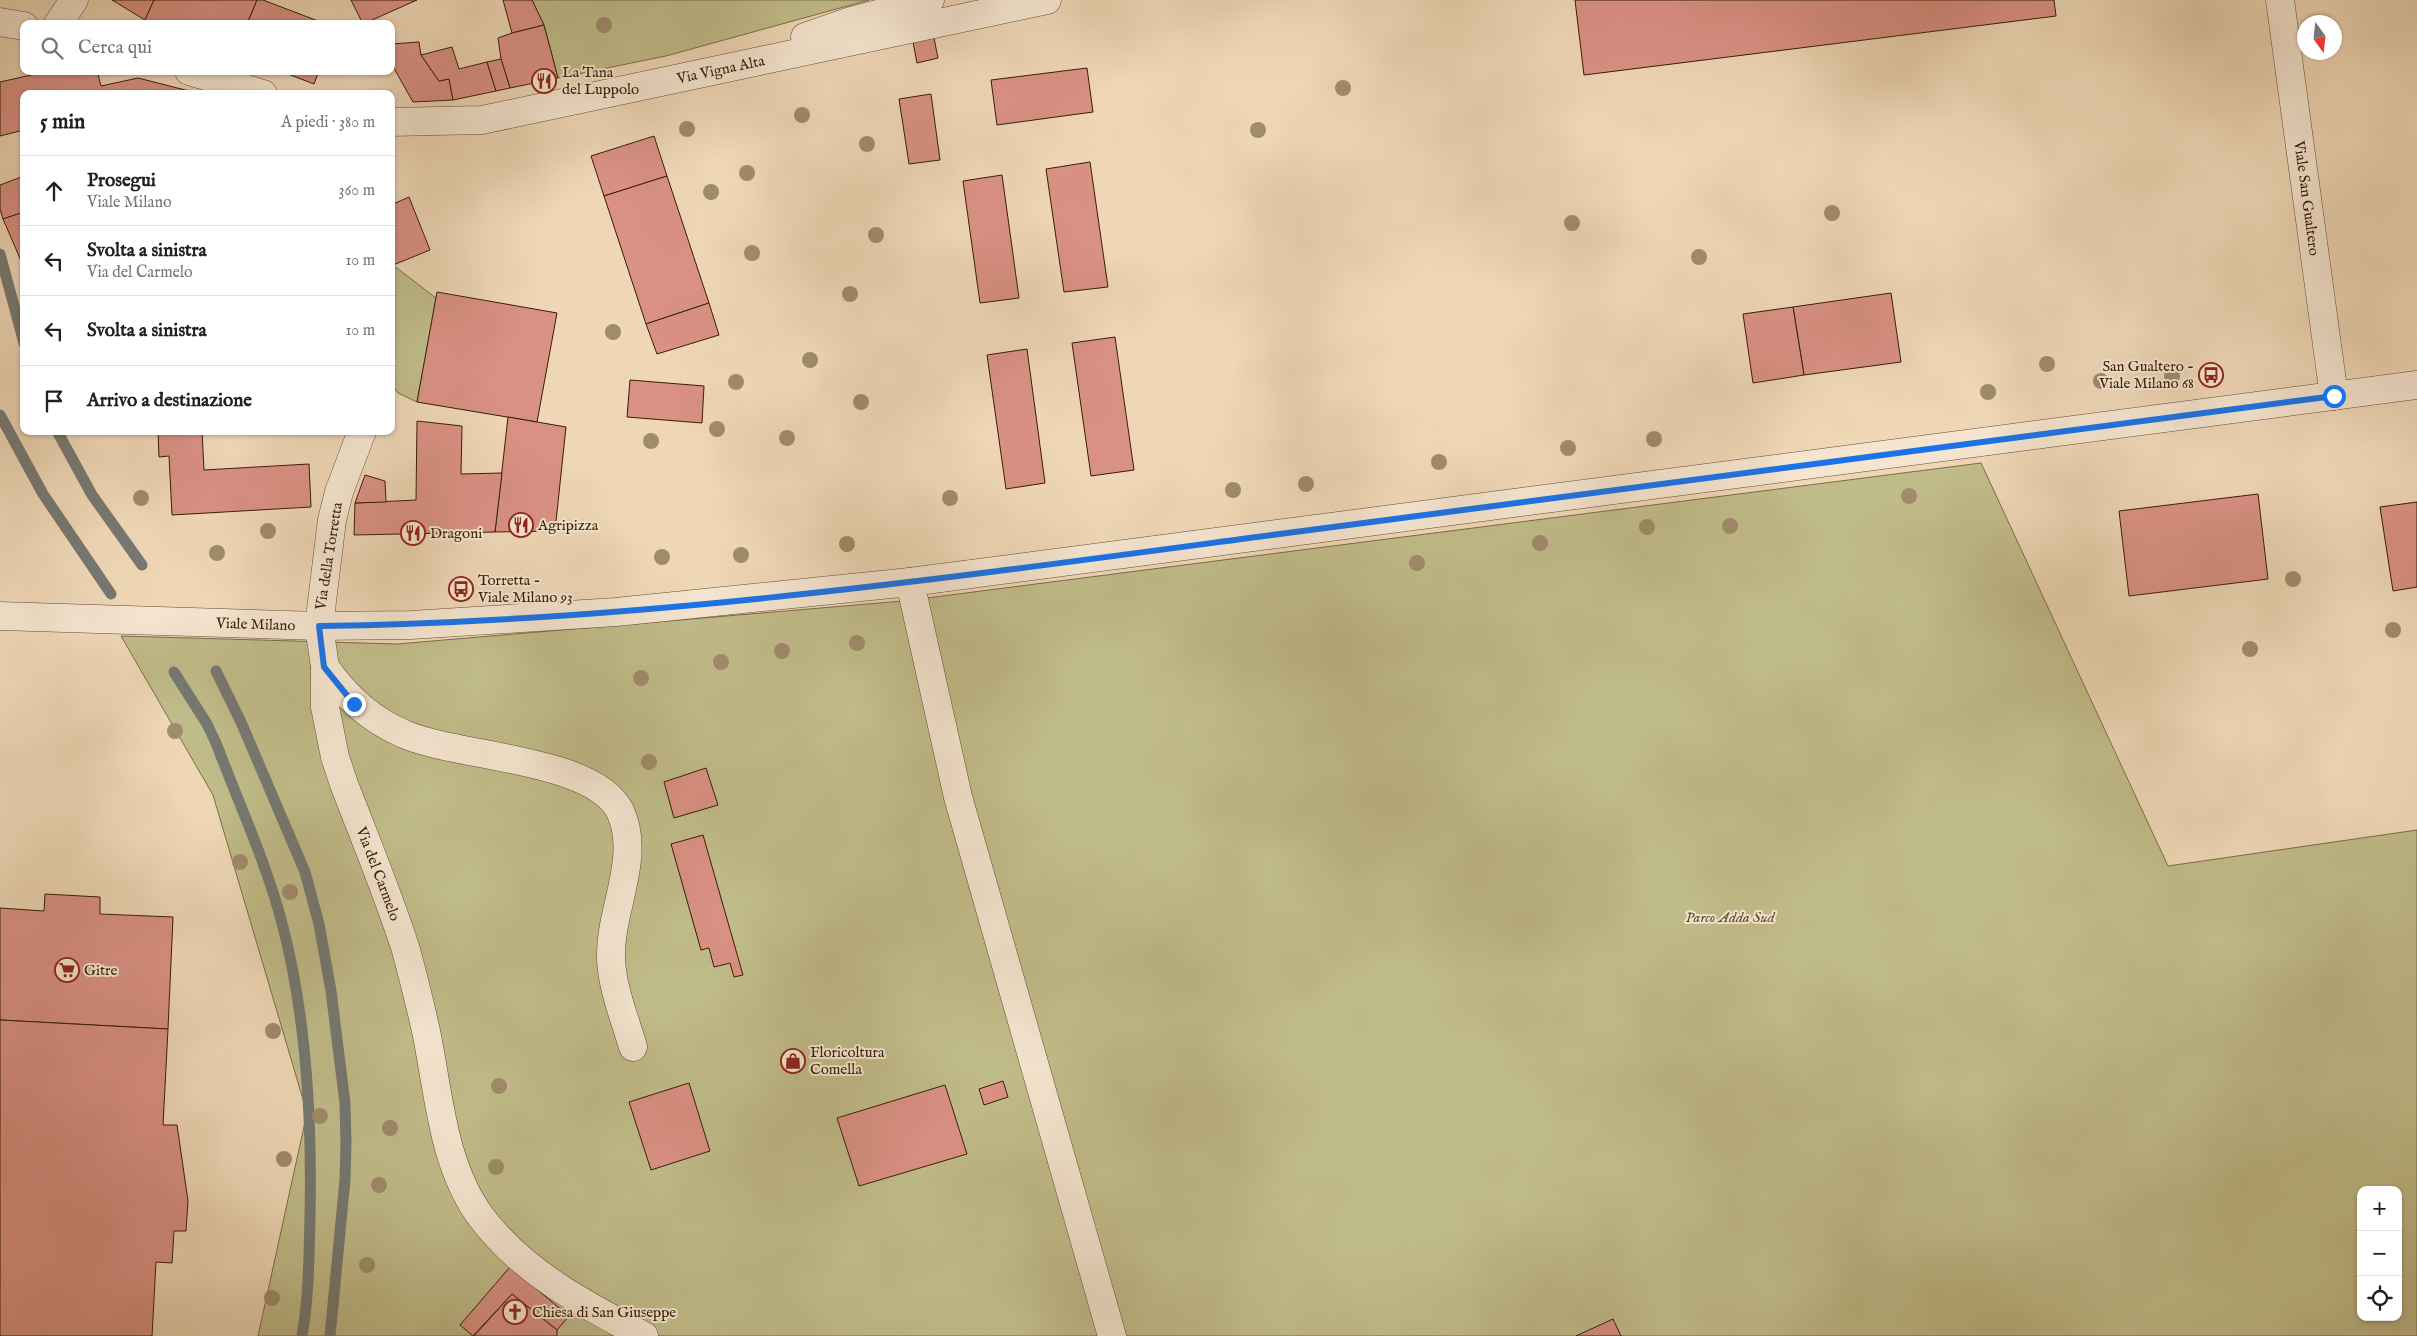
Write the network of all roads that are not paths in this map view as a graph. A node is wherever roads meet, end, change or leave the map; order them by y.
1 (74, 0) edge
2 (930, 0) edge
3 (1047, 0) edge
4 (2280, 0) edge
5 (61, 20) edge
6 (0, 22) edge
7 (20, 25) edge
8 (202, 75) edge
9 (680, 78) junction
10 (250, 90) edge
11 (395, 122) edge
12 (2417, 385) edge
13 (2334, 396) junction
14 (360, 435) edge
15 (910, 582) junction
16 (0, 616) edge
17 (319, 626) junction
18 (324, 667) junction
19 (633, 1047) dead end
20 (644, 1336) edge
21 (1112, 1336) edge

1 - 5 street
2 - 9 street
3 - 9 street, Via Vigna Alta
4 - 13 street, Viale San Gualtero
6 - 7 street
8 - 10 street
9 - 11 street, Via Vigna Alta
12 - 13 street, Viale Milano
13 - 15 street, Viale Milano
14 - 17 street, Via della Torretta
15 - 17 street, Viale Milano
15 - 21 street
16 - 17 street, Viale Milano
17 - 18 street, Via del Carmelo
18 - 19 street
18 - 20 street, Via del Carmelo

